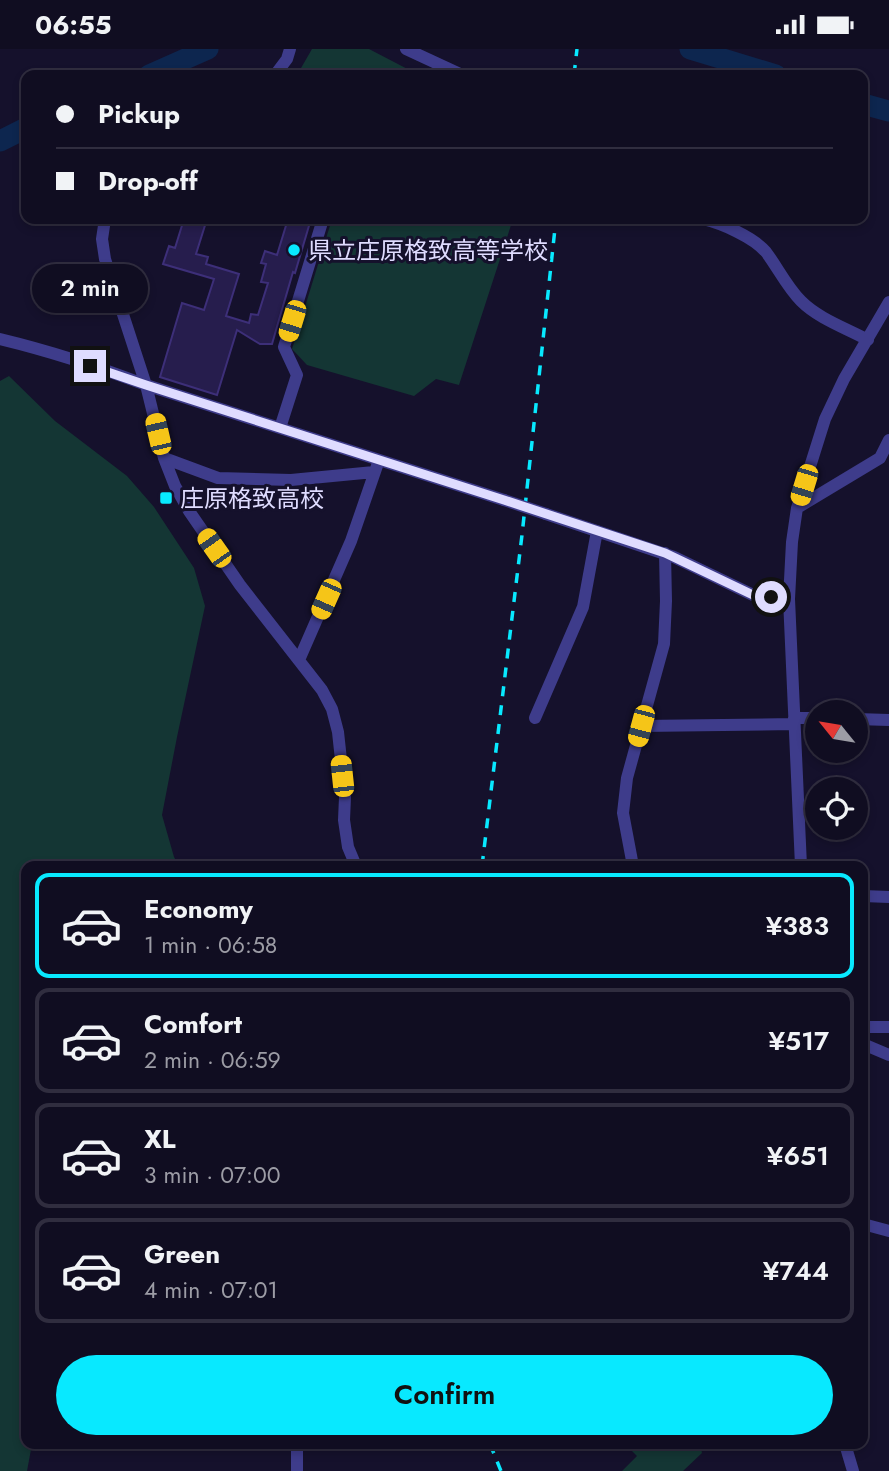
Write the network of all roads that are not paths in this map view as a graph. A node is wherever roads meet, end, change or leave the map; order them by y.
1 (290, 49) edge
2 (406, 49) edge
3 (279, 70) edge
4 (450, 70) edge
5 (104, 224) edge
6 (321, 224) edge
7 (721, 224) edge
8 (889, 302) edge
9 (0, 339) edge
10 (868, 339) junction
11 (146, 385) junction
12 (280, 428) junction
13 (889, 440) edge
14 (164, 458) junction
15 (885, 461) edge
16 (377, 466) junction
17 (797, 508) junction
18 (597, 531) junction
19 (665, 553) junction
20 (789, 600) junction
21 (299, 660) junction
22 (535, 718) dead end
23 (868, 719) edge
24 (805, 720) edge
25 (889, 720) edge
26 (794, 721) junction
27 (641, 726) junction
28 (354, 861) edge
29 (632, 861) edge
30 (801, 861) edge
31 (868, 896) edge
32 (889, 897) edge
33 (868, 1027) edge
34 (889, 1027) edge
35 (868, 1046) edge
36 (889, 1055) edge
37 (868, 1225) edge
38 (889, 1231) edge
39 (297, 1449) edge
40 (846, 1449) edge
41 (297, 1471) edge
42 (853, 1471) edge

1 - 3 street
2 - 4 street
5 - 11 street
6 - 12 street
7 - 10 street
8 - 10 street
9 - 11 street
10 - 17 street
11 - 12 street
11 - 14 street
12 - 16 street
13 - 15 street
14 - 16 street
14 - 21 street
15 - 17 street
16 - 18 street, bridge
16 - 21 street
17 - 20 street
18 - 19 street
18 - 22 street
19 - 20 street
19 - 27 street
20 - 26 street
21 - 28 street
23 - 25 street
24 - 26 street
26 - 27 street
26 - 30 street
27 - 29 street
31 - 32 street
33 - 34 street
35 - 36 street
37 - 38 street
39 - 41 street
40 - 42 street

